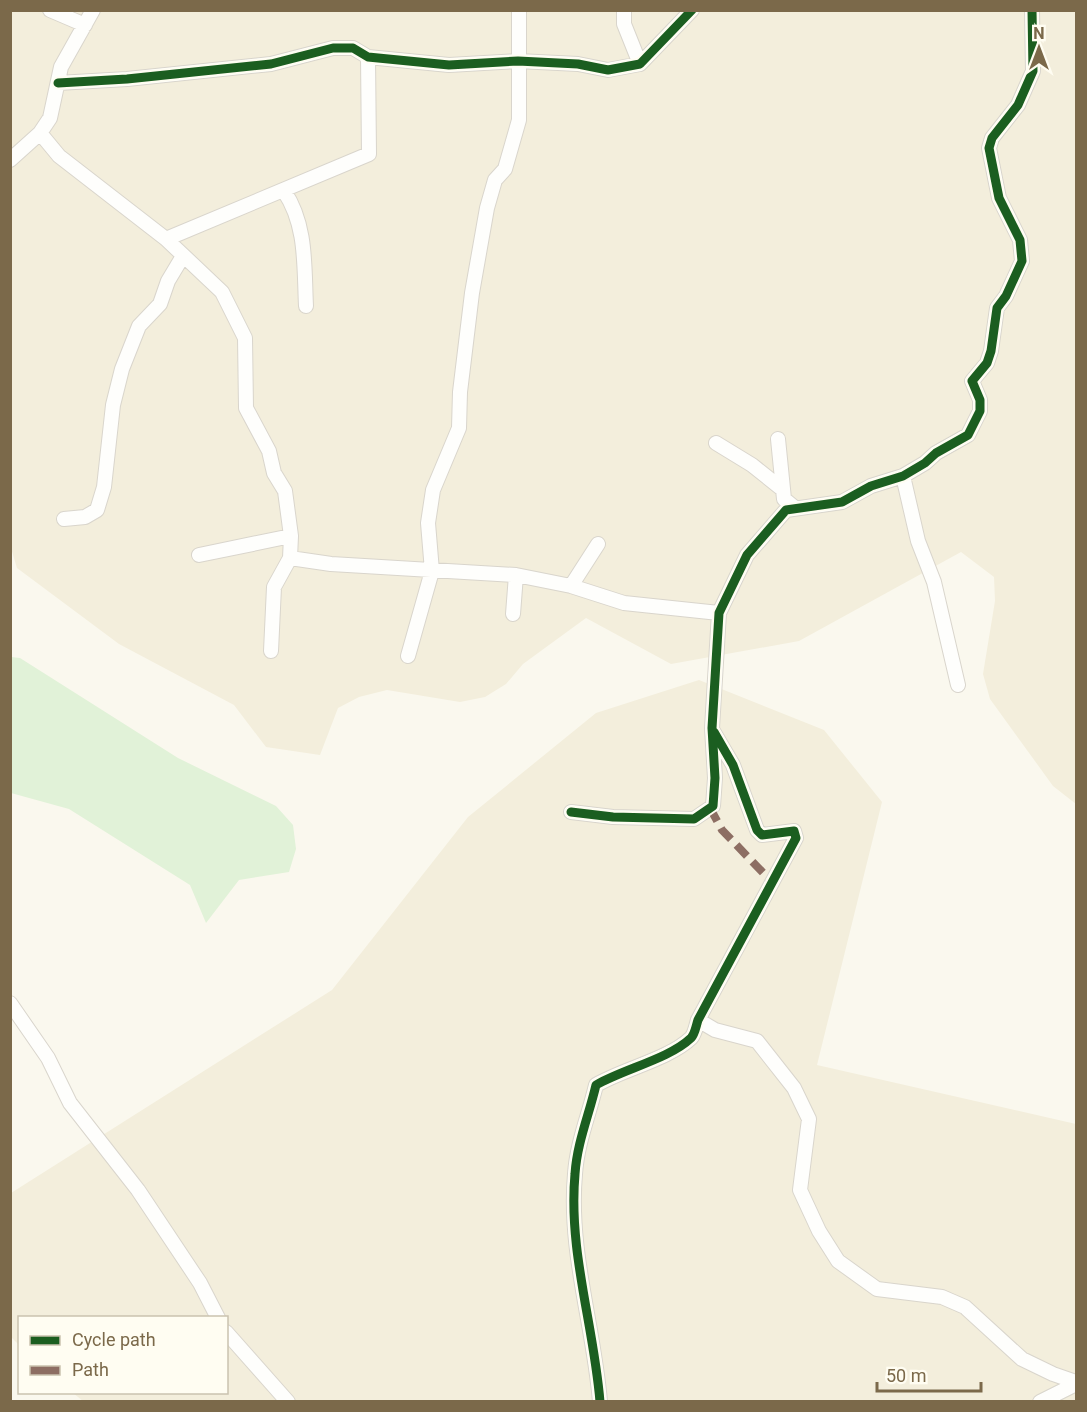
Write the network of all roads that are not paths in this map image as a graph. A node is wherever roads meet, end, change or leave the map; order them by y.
1 (50, 10) edge
2 (93, 10) edge
3 (519, 10) edge
4 (624, 10) edge
5 (692, 10) edge
6 (1032, 10) edge
7 (85, 25) junction
8 (368, 57) junction
9 (518, 61) junction
10 (640, 64) junction
11 (58, 83) junction
12 (40, 133) junction
13 (10, 160) edge
14 (284, 191) junction
15 (166, 239) junction
16 (183, 256) junction
17 (306, 306) dead end
18 (778, 439) dead end
19 (716, 443) dead end
20 (903, 476) junction
21 (782, 489) junction
22 (795, 508) junction
23 (64, 519) dead end
24 (291, 536) junction
25 (597, 544) dead end
26 (199, 555) dead end
27 (290, 558) junction
28 (432, 571) junction
29 (516, 575) junction
30 (571, 586) junction
31 (719, 613) junction
32 (513, 614) dead end
33 (271, 651) dead end
34 (408, 656) dead end
35 (958, 685) dead end
36 (712, 728) junction
37 (571, 812) dead end
38 (10, 1003) edge
39 (698, 1020) junction
40 (217, 1316) edge
41 (228, 1334) edge
42 (1077, 1383) edge
43 (288, 1401) edge
44 (600, 1401) edge
45 (1040, 1401) edge

1 - 7 street
2 - 7 street
3 - 9 street
4 - 10 street
5 - 10 street
6 - 20 street
7 - 11 street
8 - 9 street
8 - 11 street
8 - 14 street
9 - 10 street
9 - 28 street
11 - 12 street
12 - 13 street
12 - 15 street
14 - 15 street
14 - 17 street
15 - 16 street
16 - 23 street
16 - 24 street
18 - 21 street
19 - 21 street
20 - 22 street
20 - 35 street
21 - 22 street
22 - 31 street
24 - 26 street
24 - 27 street
25 - 30 street
27 - 28 street
27 - 33 street
28 - 29 street
28 - 34 street
29 - 30 street
29 - 32 street
30 - 31 street
31 - 36 street
36 - 37 street
36 - 39 street
38 - 40 street
39 - 42 street
39 - 44 street
41 - 43 street
42 - 45 street

